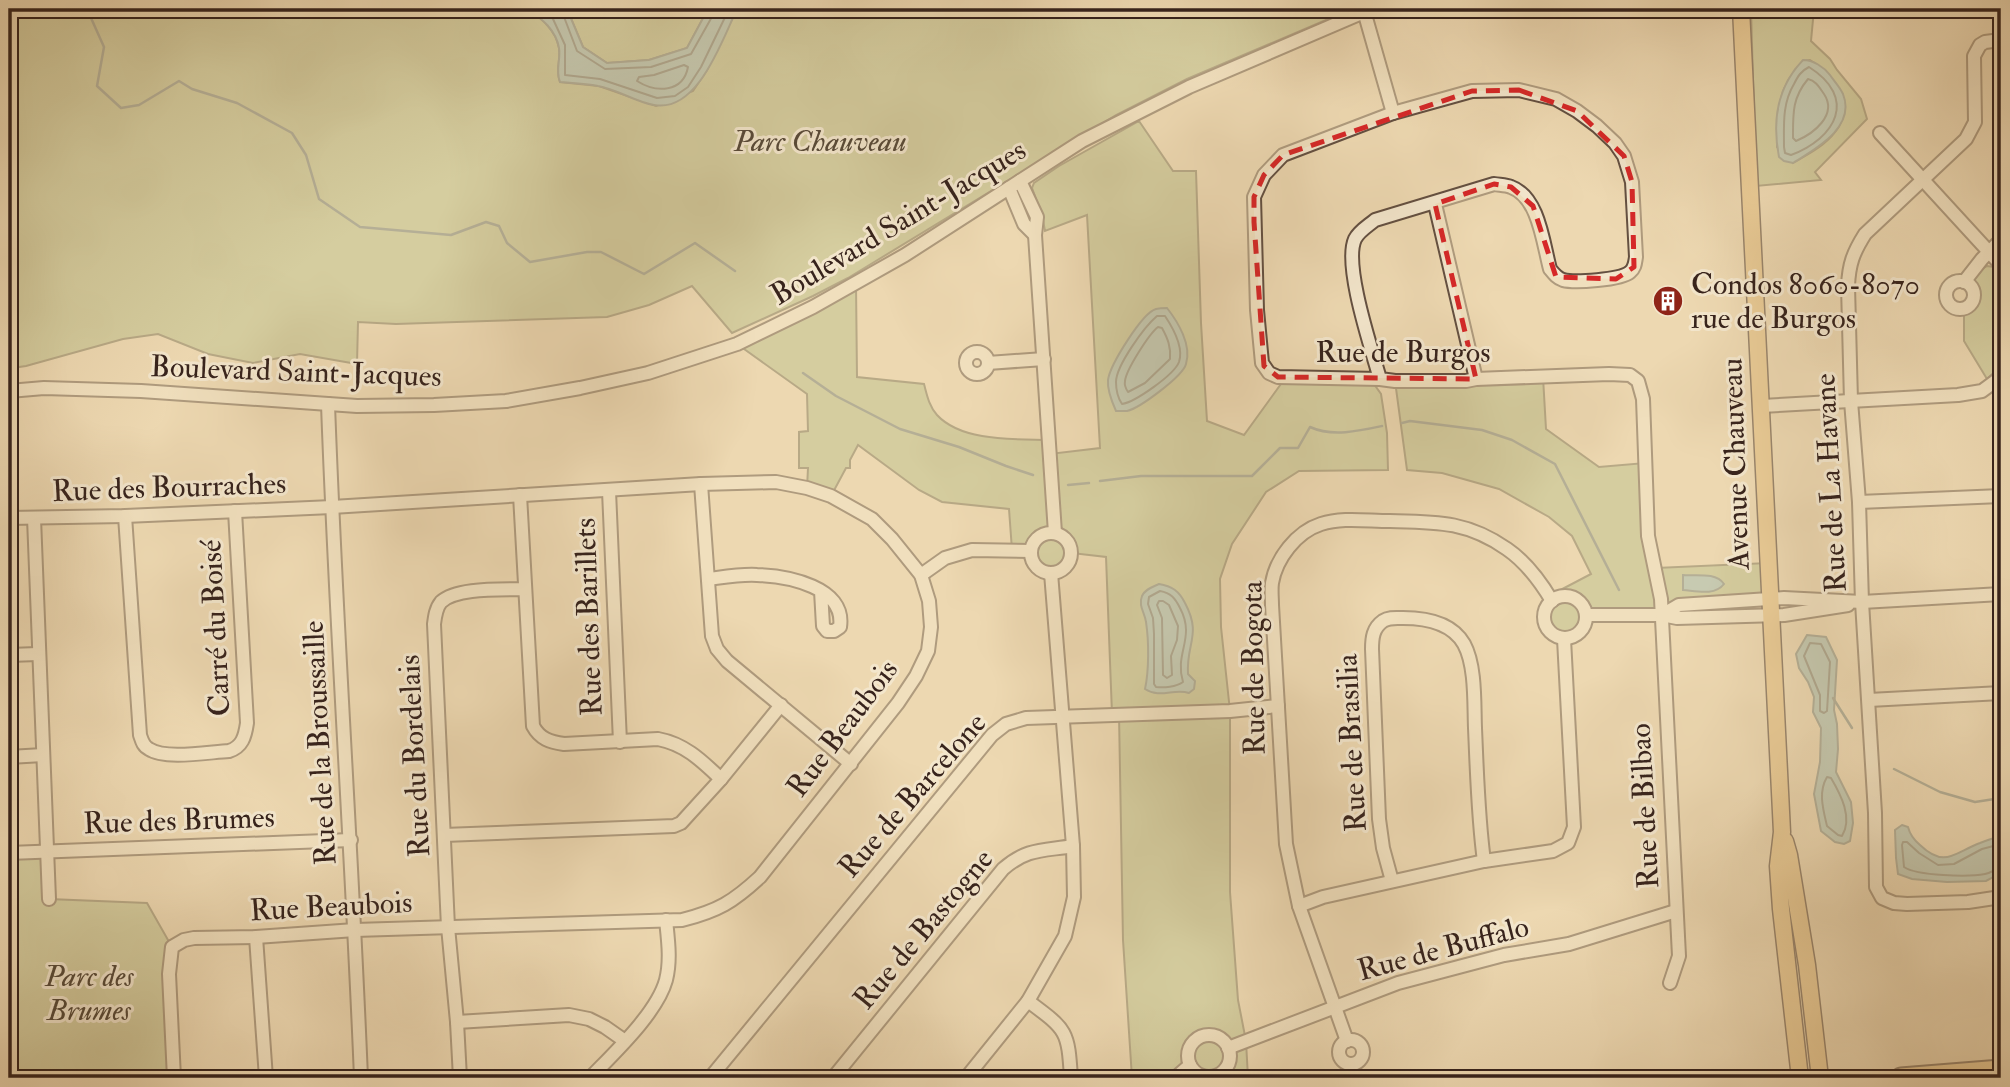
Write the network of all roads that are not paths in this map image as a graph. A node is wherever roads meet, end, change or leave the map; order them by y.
1 (1741, 9) edge
2 (1368, 10) edge
3 (2001, 40) edge
4 (1393, 113) junction
5 (1880, 133) dead end
6 (1924, 179) junction
7 (1014, 185) junction
8 (1435, 204) junction
9 (2001, 240) edge
10 (1988, 251) junction
11 (2001, 265) edge
12 (1964, 282) dead end
13 (1044, 359) junction
14 (988, 363) dead end
15 (2001, 377) edge
16 (1380, 379) junction
17 (1476, 379) junction
18 (9, 390) edge
19 (1851, 401) junction
20 (328, 404) junction
21 (1762, 406) junction
22 (701, 484) junction
23 (610, 491) junction
24 (520, 495) junction
25 (2001, 496) edge
26 (1859, 502) junction
27 (332, 508) junction
28 (235, 511) junction
29 (125, 516) junction
30 (9, 518) edge
31 (34, 518) junction
32 (1055, 533) junction
33 (1031, 551) junction
34 (1051, 573) junction
35 (921, 575) junction
36 (708, 579) junction
37 (524, 589) junction
38 (821, 591) dead end
39 (2001, 594) edge
40 (1777, 599) junction
41 (1552, 601) junction
42 (1862, 601) junction
43 (1587, 615) junction
44 (1777, 616) junction
45 (1662, 620) junction
46 (1564, 639) junction
47 (38, 654) junction
48 (9, 655) edge
49 (2001, 693) edge
50 (1869, 700) junction
51 (781, 705) junction
52 (1278, 706) junction
53 (1063, 716) junction
54 (620, 742) junction
55 (43, 755) junction
56 (9, 757) edge
57 (850, 764) junction
58 (721, 779) junction
59 (1782, 832) junction
60 (444, 835) junction
61 (351, 840) junction
62 (1073, 846) junction
63 (48, 850) junction
64 (9, 853) edge
65 (1484, 861) junction
66 (1392, 881) junction
67 (2001, 897) edge
68 (49, 899) dead end
69 (1299, 906) junction
70 (1676, 911) junction
71 (666, 920) junction
72 (448, 926) junction
73 (355, 930) junction
74 (256, 937) junction
75 (1670, 983) dead end
76 (1028, 1001) junction
77 (1335, 1006) junction
78 (457, 1022) junction
79 (625, 1041) junction
80 (1347, 1041) dead end
81 (1228, 1048) junction
82 (1190, 1065) junction
83 (2001, 1070) edge
84 (174, 1078) edge
85 (266, 1078) edge
86 (361, 1078) edge
87 (460, 1078) edge
88 (590, 1078) edge
89 (710, 1078) edge
90 (833, 1078) edge
91 (966, 1078) edge
92 (1070, 1078) edge
93 (1175, 1078) edge
94 (1800, 1078) edge
95 (1820, 1078) edge
96 (1901, 1078) edge

1 - 21 main road, Avenue Chauveau
2 - 4 street
2 - 7 street, Boulevard Saint-Jacques
3 - 6 street, Rue de La Havane
4 - 8 street, Rue de Burgos
4 - 16 street, Rue de Burgos
5 - 6 street
6 - 10 street
6 - 19 street, Rue de La Havane
7 - 13 street
7 - 20 street, Boulevard Saint-Jacques
8 - 16 street
8 - 17 street
9 - 10 street
10 - 11 street
10 - 12 street
13 - 14 street
13 - 32 street
15 - 19 street
16 - 17 street, Rue de Burgos
17 - 45 street, Rue de Burgos
18 - 20 street, Boulevard Saint-Jacques
19 - 21 street
19 - 26 street, Rue de La Havane
20 - 27 street, Rue de la Broussaille
21 - 40 main road, Avenue Chauveau
22 - 23 street, Rue Beaubois
22 - 35 street, Rue Beaubois
22 - 36 street
23 - 24 street, Rue Beaubois
23 - 54 street, Rue des Barillets
24 - 27 street, Rue Beaubois
24 - 37 street
25 - 26 street
26 - 42 street, Rue de La Havane
27 - 28 street, Rue des Bourraches
27 - 61 street, Rue de la Broussaille
28 - 29 street, Rue des Bourraches
28 - 29 street, Carré du Boisé
29 - 31 street, Rue des Bourraches
30 - 31 street, Rue des Bourraches
31 - 47 street
32 - 33 street
32 - 34 street
33 - 34 street
33 - 35 street
34 - 53 street
35 - 57 street, Rue Beaubois
36 - 38 street
36 - 51 street
37 - 54 street
37 - 60 street, Rue du Bordelais
39 - 42 street
40 - 42 street
40 - 44 main road, Avenue Chauveau
40 - 45 street
41 - 43 street
41 - 46 street
41 - 52 street, Rue de Bogota
42 - 44 street
42 - 50 street, Rue de La Havane
43 - 45 street
43 - 46 street
44 - 45 street
44 - 59 main road, Avenue Chauveau
45 - 70 street, Rue de Bilbao
46 - 65 street
47 - 48 street
47 - 55 street
49 - 50 street
50 - 67 street, Rue de La Havane
51 - 57 street
51 - 58 street
52 - 53 street, Rue de Barcelone
52 - 69 street, Rue de Bogota
53 - 62 street
53 - 89 street, Rue de Barcelone
54 - 58 street
55 - 56 street
55 - 63 street
57 - 71 street, Rue Beaubois
58 - 60 street
59 - 94 main road, Avenue Chauveau
59 - 95 main road, Avenue Chauveau
60 - 72 street, Rue du Bordelais
61 - 63 street, Rue des Brumes
61 - 73 street, Rue de la Broussaille
62 - 76 street
62 - 90 street, Rue de Bastogne
63 - 64 street, Rue des Brumes
63 - 68 street
65 - 66 street
65 - 66 street, Rue de Brasilia
66 - 69 street
69 - 77 street, Rue de Bogota
70 - 75 street, Rue de Bilbao
70 - 77 street, Rue de Buffalo
71 - 72 street, Rue Beaubois
71 - 79 street
72 - 73 street, Rue Beaubois
72 - 78 street, Rue du Bordelais
73 - 74 street, Rue Beaubois
73 - 86 street, Rue de la Broussaille
74 - 84 street, Rue Beaubois
74 - 85 street
76 - 91 street
76 - 92 street
77 - 80 street, Rue de Bogota
77 - 81 street, Rue de Buffalo
78 - 79 street
78 - 87 street, Rue du Bordelais
79 - 88 street
81 - 82 street
81 - 82 street
82 - 93 street
83 - 96 highway

